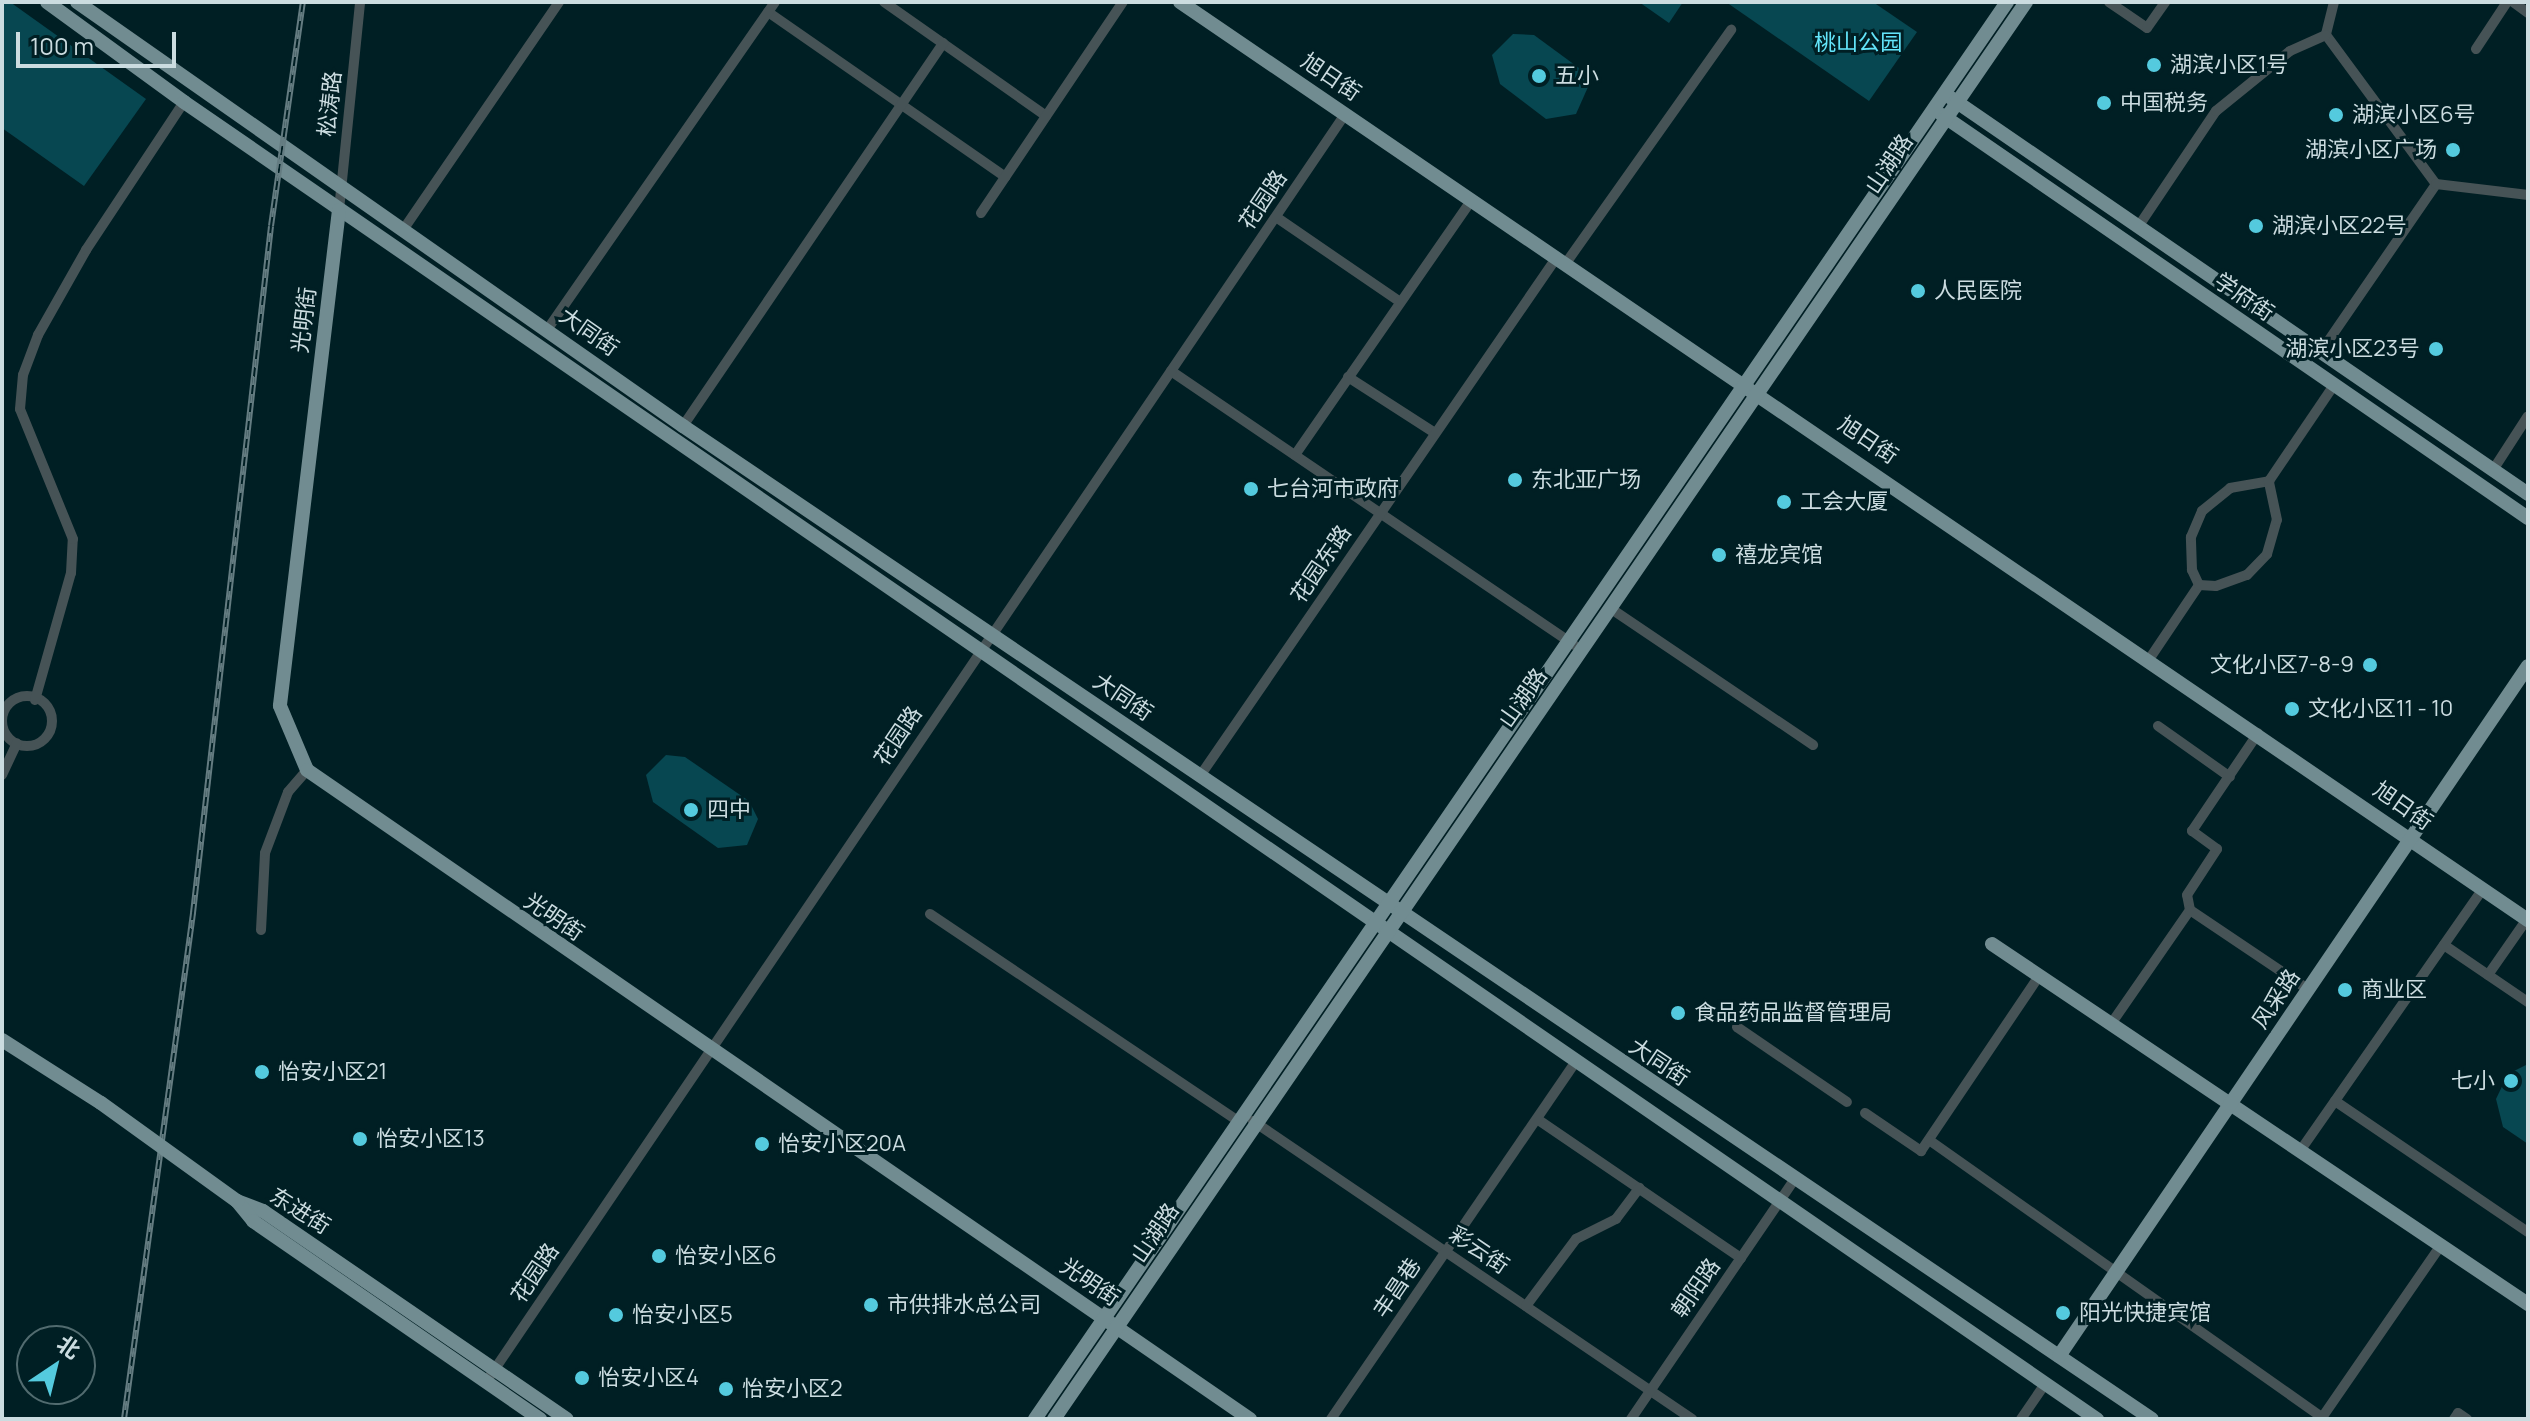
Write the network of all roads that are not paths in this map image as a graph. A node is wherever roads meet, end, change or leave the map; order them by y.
1 (47, 2) edge
2 (76, 2) edge
3 (360, 2) edge
4 (559, 2) edge
5 (775, 2) edge
6 (884, 2) edge
7 (1123, 2) edge
8 (1180, 2) edge
9 (2007, 2) edge
10 (2026, 2) edge
11 (2109, 2) edge
12 (2165, 2) edge
13 (2334, 2) edge
14 (2510, 2) edge
15 (768, 12) junction
16 (2528, 13) edge
17 (67, 18) junction
18 (1731, 30) dead end
19 (2326, 35) junction
20 (943, 43) junction
21 (2476, 49) dead end
22 (1951, 98) junction
23 (184, 102) junction
24 (901, 105) junction
25 (1345, 114) junction
26 (1941, 114) junction
27 (1046, 116) junction
28 (1005, 177) junction
29 (2436, 184) junction
30 (342, 188) junction
31 (2528, 195) edge
32 (1472, 199) junction
33 (339, 210) junction
34 (981, 213) dead end
35 (1276, 217) junction
36 (2138, 227) junction
37 (403, 230) junction
38 (1562, 260) junction
39 (1400, 302) junction
40 (2263, 314) junction
41 (547, 330) junction
42 (2253, 330) junction
43 (2320, 353) junction
44 (1171, 371) junction
45 (1348, 377) junction
46 (1746, 384) junction
47 (2334, 385) junction
48 (1760, 394) junction
49 (2528, 416) edge
50 (683, 426) junction
51 (1435, 433) junction
52 (1295, 455) junction
53 (2493, 470) junction
54 (2269, 481) junction
55 (2528, 494) edge
56 (1380, 513) junction
57 (2528, 518) edge
58 (2199, 585) junction
59 (1610, 608) junction
60 (991, 634) junction
61 (1567, 640) junction
62 (1583, 650) junction
63 (979, 652) junction
64 (2150, 658) junction
65 (2528, 666) edge
66 (35, 700) junction
67 (2158, 726) dead end
68 (2258, 733) junction
69 (17, 743) junction
70 (1813, 745) dead end
71 (307, 770) junction
72 (2, 775) edge
73 (1200, 776) junction
74 (2230, 777) junction
75 (2412, 839) junction
76 (2483, 889) junction
77 (1386, 902) junction
78 (2190, 910) junction
79 (1401, 912) junction
80 (930, 914) dead end
81 (2528, 920) edge
82 (1372, 922) junction
83 (261, 930) dead end
84 (1388, 930) junction
85 (1992, 944) dead end
86 (2444, 945) junction
87 (2488, 975) junction
88 (2039, 976) junction
89 (2309, 990) junction
90 (2528, 1002) edge
91 (2111, 1024) junction
92 (1737, 1027) dead end
93 (2, 1040) edge
94 (710, 1050) junction
95 (1577, 1060) junction
96 (2335, 1101) junction
97 (1847, 1102) dead end
98 (2231, 1105) junction
99 (1865, 1113) dead end
100 (1240, 1118) junction
101 (1537, 1119) junction
102 (1257, 1123) junction
103 (1929, 1140) junction
104 (2300, 1151) junction
105 (1794, 1180) junction
106 (1639, 1188) junction
107 (237, 1201) junction
108 (1780, 1202) junction
109 (2527, 1229) edge
110 (2441, 1245) junction
111 (1446, 1252) junction
112 (1741, 1258) junction
113 (2118, 1269) junction
114 (2528, 1304) edge
115 (1526, 1306) junction
116 (1104, 1319) junction
117 (1117, 1327) junction
118 (2059, 1356) junction
119 (494, 1369) junction
120 (486, 1382) junction
121 (2045, 1384) junction
122 (1650, 1391) junction
123 (2322, 1418) edge
124 (540, 1419) edge
125 (567, 1419) edge
126 (1035, 1419) edge
127 (1054, 1419) edge
128 (1250, 1419) edge
129 (1331, 1419) edge
130 (1631, 1419) edge
131 (1692, 1419) edge
132 (2021, 1419) edge
133 (2097, 1419) edge
134 (2152, 1419) edge
135 (2454, 1419) edge
136 (2467, 1419) edge

1 - 17 main road, 大同街
2 - 17 street
2 - 30 main road, 大同街
3 - 30 street, 松涛路
4 - 37 street
5 - 15 street
6 - 20 street
7 - 27 street
8 - 25 main road, 旭日街
9 - 22 main road, 山湖路
10 - 22 main road, 山湖路
11 - 12 street
13 - 19 street
14 - 16 street
14 - 21 street
15 - 24 street
15 - 41 street
17 - 23 main road, 大同街
18 - 38 street, 花园东路
19 - 29 street
19 - 36 street
20 - 24 street
20 - 27 street
22 - 26 main road, 山湖路
22 - 36 main road, 学府街
23 - 33 main road, 大同街
23 - 66 street
24 - 28 street
24 - 50 street
25 - 32 main road, 旭日街
25 - 35 street, 花园路
26 - 42 main road, 学府街
26 - 46 main road, 山湖路
26 - 48 main road, 山湖路
27 - 28 street
28 - 34 street
29 - 31 street
29 - 43 street
30 - 33 street, 松涛路
30 - 37 main road, 大同街
32 - 38 main road, 旭日街
32 - 39 street
33 - 63 main road, 大同街
33 - 71 main road, 光明街
35 - 39 street
35 - 44 street, 花园路
36 - 40 main road, 学府街
37 - 41 main road, 大同街
38 - 46 main road, 旭日街
38 - 51 street, 花园东路
39 - 45 street
40 - 42 main road
40 - 43 main road, 学府街
41 - 50 main road, 大同街
42 - 47 main road, 学府街
43 - 53 main road, 学府街
44 - 52 street
44 - 60 street, 花园路
45 - 51 street
45 - 52 street
46 - 48 main road, 旭日街
46 - 61 main road, 山湖路
47 - 54 street
47 - 57 main road, 学府街
48 - 59 main road, 山湖路
48 - 64 main road, 旭日街
49 - 53 street
50 - 60 main road, 大同街
51 - 56 street, 花园东路
52 - 56 street
53 - 55 main road, 学府街
54 - 58 street
54 - 58 street
56 - 61 street
56 - 73 street, 花园东路
58 - 64 street
59 - 62 main road, 山湖路
59 - 70 street
60 - 63 street, 花园路
60 - 73 main road, 大同街
61 - 62 street
61 - 77 main road, 山湖路
62 - 79 main road, 山湖路
63 - 82 main road, 大同街
63 - 94 street, 花园路
64 - 68 main road, 旭日街
65 - 75 main road, 风采路
66 - 69 street
66 - 69 street
67 - 74 street
68 - 74 street
68 - 75 main road, 旭日街
69 - 72 street
71 - 83 street
71 - 94 main road, 光明街
73 - 77 main road, 大同街
74 - 78 street
75 - 76 main road, 旭日街
75 - 89 main road, 风采路
76 - 81 main road, 旭日街
76 - 86 street
77 - 79 main road, 大同街
77 - 82 main road, 山湖路
78 - 89 street
78 - 91 street
79 - 84 main road, 山湖路
79 - 105 main road, 大同街
80 - 100 street, 彩云街
81 - 87 street
82 - 84 main road, 大同街
82 - 100 main road, 山湖路
84 - 95 main road, 大同街
84 - 102 main road, 山湖路
85 - 88 main road
86 - 87 street
86 - 96 street
87 - 90 street
88 - 91 main road
88 - 103 street
89 - 98 main road, 风采路
91 - 98 main road
92 - 97 street
93 - 107 main road, bridge
94 - 116 main road, 光明街
94 - 119 street, 花园路
95 - 101 street, 丰昌巷
95 - 108 main road, 大同街
96 - 104 street
96 - 109 street
98 - 104 main road
98 - 113 main road, 风采路
99 - 103 street
100 - 102 street, 彩云街
100 - 116 main road, 山湖路
101 - 106 street
101 - 111 street, 丰昌巷
102 - 111 street, 彩云街
102 - 117 main road, 山湖路
103 - 113 street
104 - 110 main road
105 - 108 street, 朝阳路
105 - 118 main road, 大同街
106 - 112 street
106 - 115 street
107 - 119 main road, 东进街
107 - 120 main road, 东进街
108 - 112 street, 朝阳路
108 - 121 main road, 大同街
110 - 114 main road
110 - 123 street
111 - 115 street, 彩云街
111 - 129 street, 丰昌巷
112 - 122 street, 朝阳路
113 - 118 main road, 风采路
113 - 123 street
115 - 122 street, 彩云街
116 - 117 main road, 光明街
116 - 126 main road, 山湖路
117 - 127 main road, 山湖路
117 - 128 main road, 光明街
118 - 134 main road, 大同街
119 - 120 street, 花园路
119 - 125 main road, 东进街
120 - 124 main road, 东进街
121 - 132 street
121 - 133 main road, 大同街
122 - 130 street, 朝阳路
122 - 131 street, 彩云街
135 - 136 street

